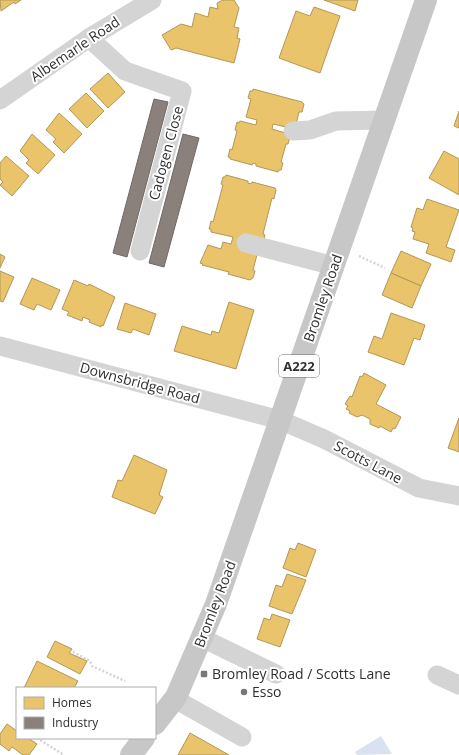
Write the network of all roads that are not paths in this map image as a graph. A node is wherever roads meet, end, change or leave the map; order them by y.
1 (150, 0) edge
2 (426, 0) edge
3 (89, 38) junction
4 (0, 100) edge
5 (385, 120) junction
6 (293, 131) dead end
7 (246, 243) dead end
8 (140, 251) dead end
9 (337, 257) junction
10 (0, 346) edge
11 (280, 420) junction
12 (459, 496) edge
13 (202, 638) junction
14 (276, 674) dead end
15 (437, 675) dead end
16 (459, 685) edge
17 (175, 699) junction
18 (156, 723) edge
19 (242, 737) dead end
20 (143, 739) edge
21 (131, 755) edge

1 - 3 street, Albemarle Road
2 - 5 main road, Bromley Road / A222
3 - 4 street, Albemarle Road
3 - 8 street, Cadogen Close
5 - 6 street
5 - 9 main road, Bromley Road / A222
7 - 9 street
9 - 11 main road, Bromley Road / A222
10 - 11 street, Downsbridge Road
11 - 12 street, Scotts Lane
11 - 13 main road, Bromley Road / A222
13 - 14 street
13 - 17 main road, Bromley Road / A222
15 - 16 street
17 - 18 main road, Bromley Road / A222
17 - 19 street
20 - 21 main road

